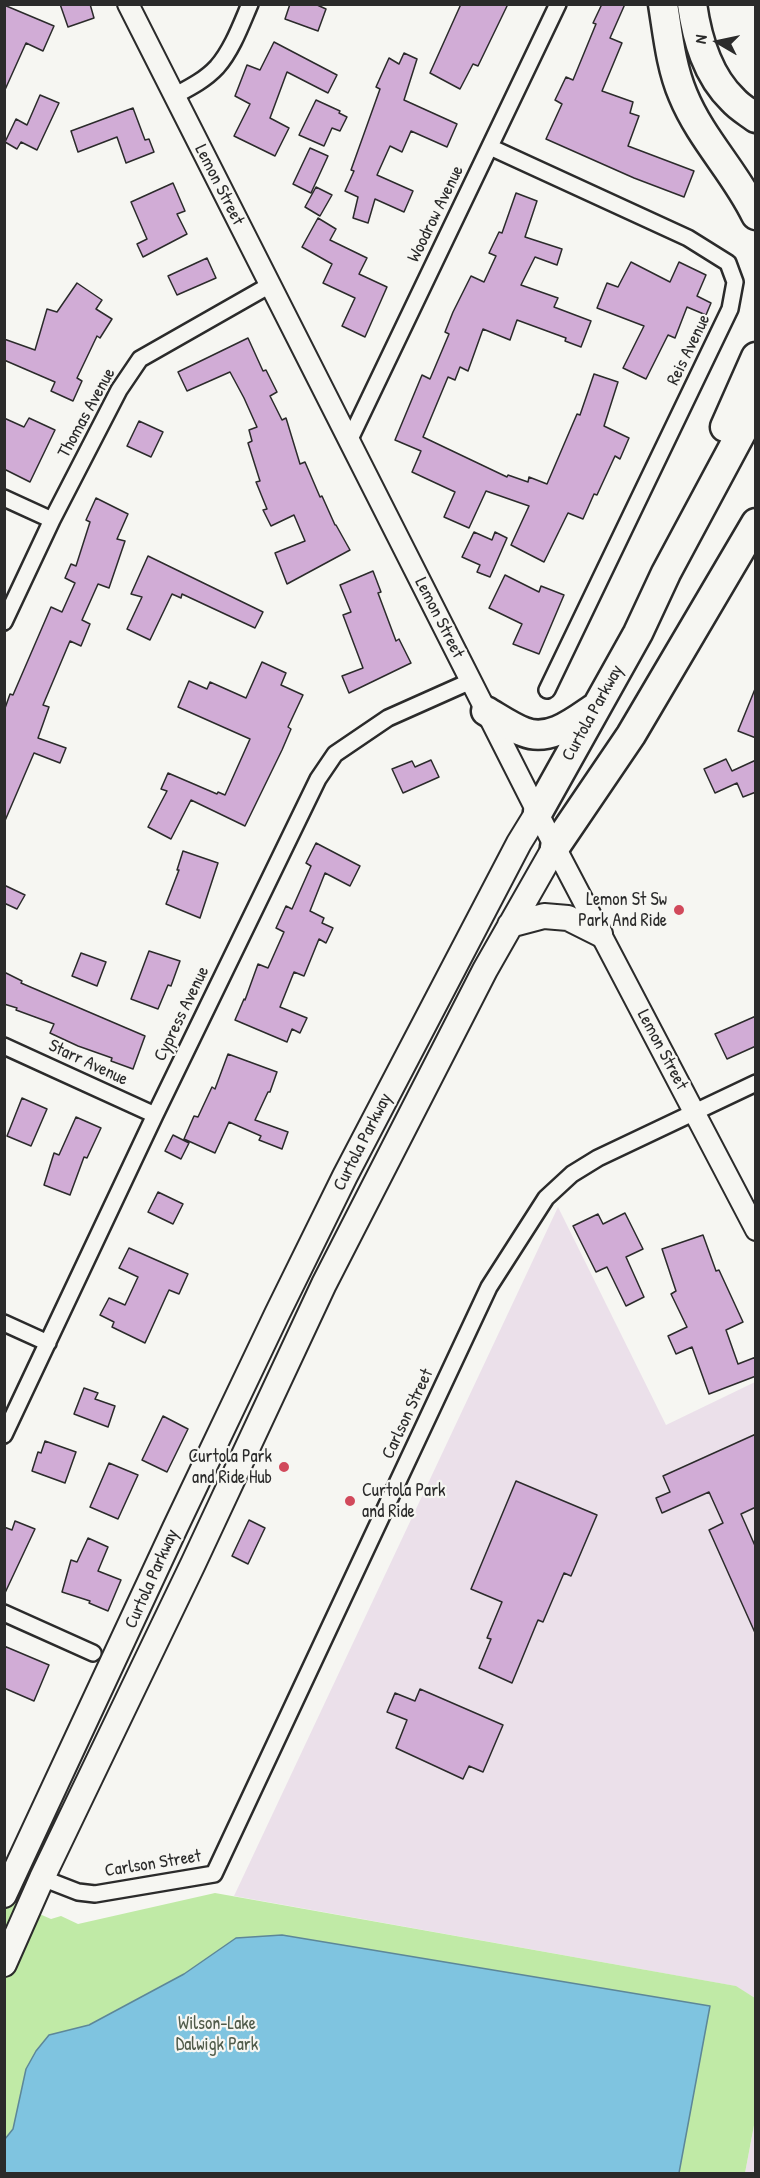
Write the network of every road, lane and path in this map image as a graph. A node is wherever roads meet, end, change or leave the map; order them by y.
1 (128, 4) edge
2 (250, 4) edge
3 (558, 4) edge
4 (663, 4) edge
5 (692, 4) edge
6 (174, 96) junction
7 (756, 118) edge
8 (490, 147) junction
9 (756, 215) edge
10 (270, 285) junction
11 (756, 357) edge
12 (756, 405) edge
13 (349, 441) junction
14 (4, 498) edge
15 (705, 501) junction
16 (52, 520) junction
17 (756, 523) edge
18 (756, 540) edge
19 (735, 561) junction
20 (4, 622) edge
21 (471, 681) junction
22 (547, 690) dead end
23 (598, 706) junction
24 (486, 711) junction
25 (537, 812) junction
26 (555, 847) junction
27 (510, 925) junction
28 (600, 934) junction
29 (4, 1046) edge
30 (756, 1083) edge
31 (695, 1113) junction
32 (155, 1115) junction
33 (754, 1224) edge
34 (4, 1323) edge
35 (48, 1343) junction
36 (4, 1435) edge
37 (4, 1613) edge
38 (93, 1653) dead end
39 (41, 1817) junction
40 (42, 1878) junction
41 (4, 1895) edge
42 (4, 1964) edge

1 - 6 street, Lemon Street
2 - 6 street
3 - 8 street, Woodrow Avenue
4 - 9 highway
5 - 7 highway
6 - 10 street, Lemon Street
8 - 13 street, Woodrow Avenue
8 - 22 street, Reis Avenue
10 - 13 street, Lemon Street
10 - 16 street, Thomas Avenue
11 - 15 highway
12 - 15 highway, Curtola Parkway
13 - 21 street, Lemon Street
14 - 16 street
15 - 23 highway, Curtola Parkway
16 - 20 street, Thomas Avenue
17 - 19 highway, Curtola Parkway
18 - 19 highway
19 - 26 highway, Curtola Parkway
21 - 24 street, Lemon Street
21 - 32 street, Cypress Avenue
23 - 24 highway
23 - 25 highway, Curtola Parkway
24 - 25 street, Lemon Street
25 - 26 street, Lemon Street
25 - 39 main road, Curtola Parkway
26 - 27 main road, Curtola Parkway
26 - 28 street, Lemon Street
27 - 28 main road
27 - 40 main road, Curtola Parkway
28 - 31 street, Lemon Street
29 - 32 street, Starr Avenue
30 - 31 street, Carlson Street
31 - 33 street, Lemon Street
31 - 40 street, Carlson Street
32 - 35 street, Cypress Avenue
34 - 35 street
35 - 36 street, Cypress Avenue
37 - 38 street
39 - 40 main road
39 - 41 main road, Curtola Parkway
40 - 42 main road, Curtola Parkway

